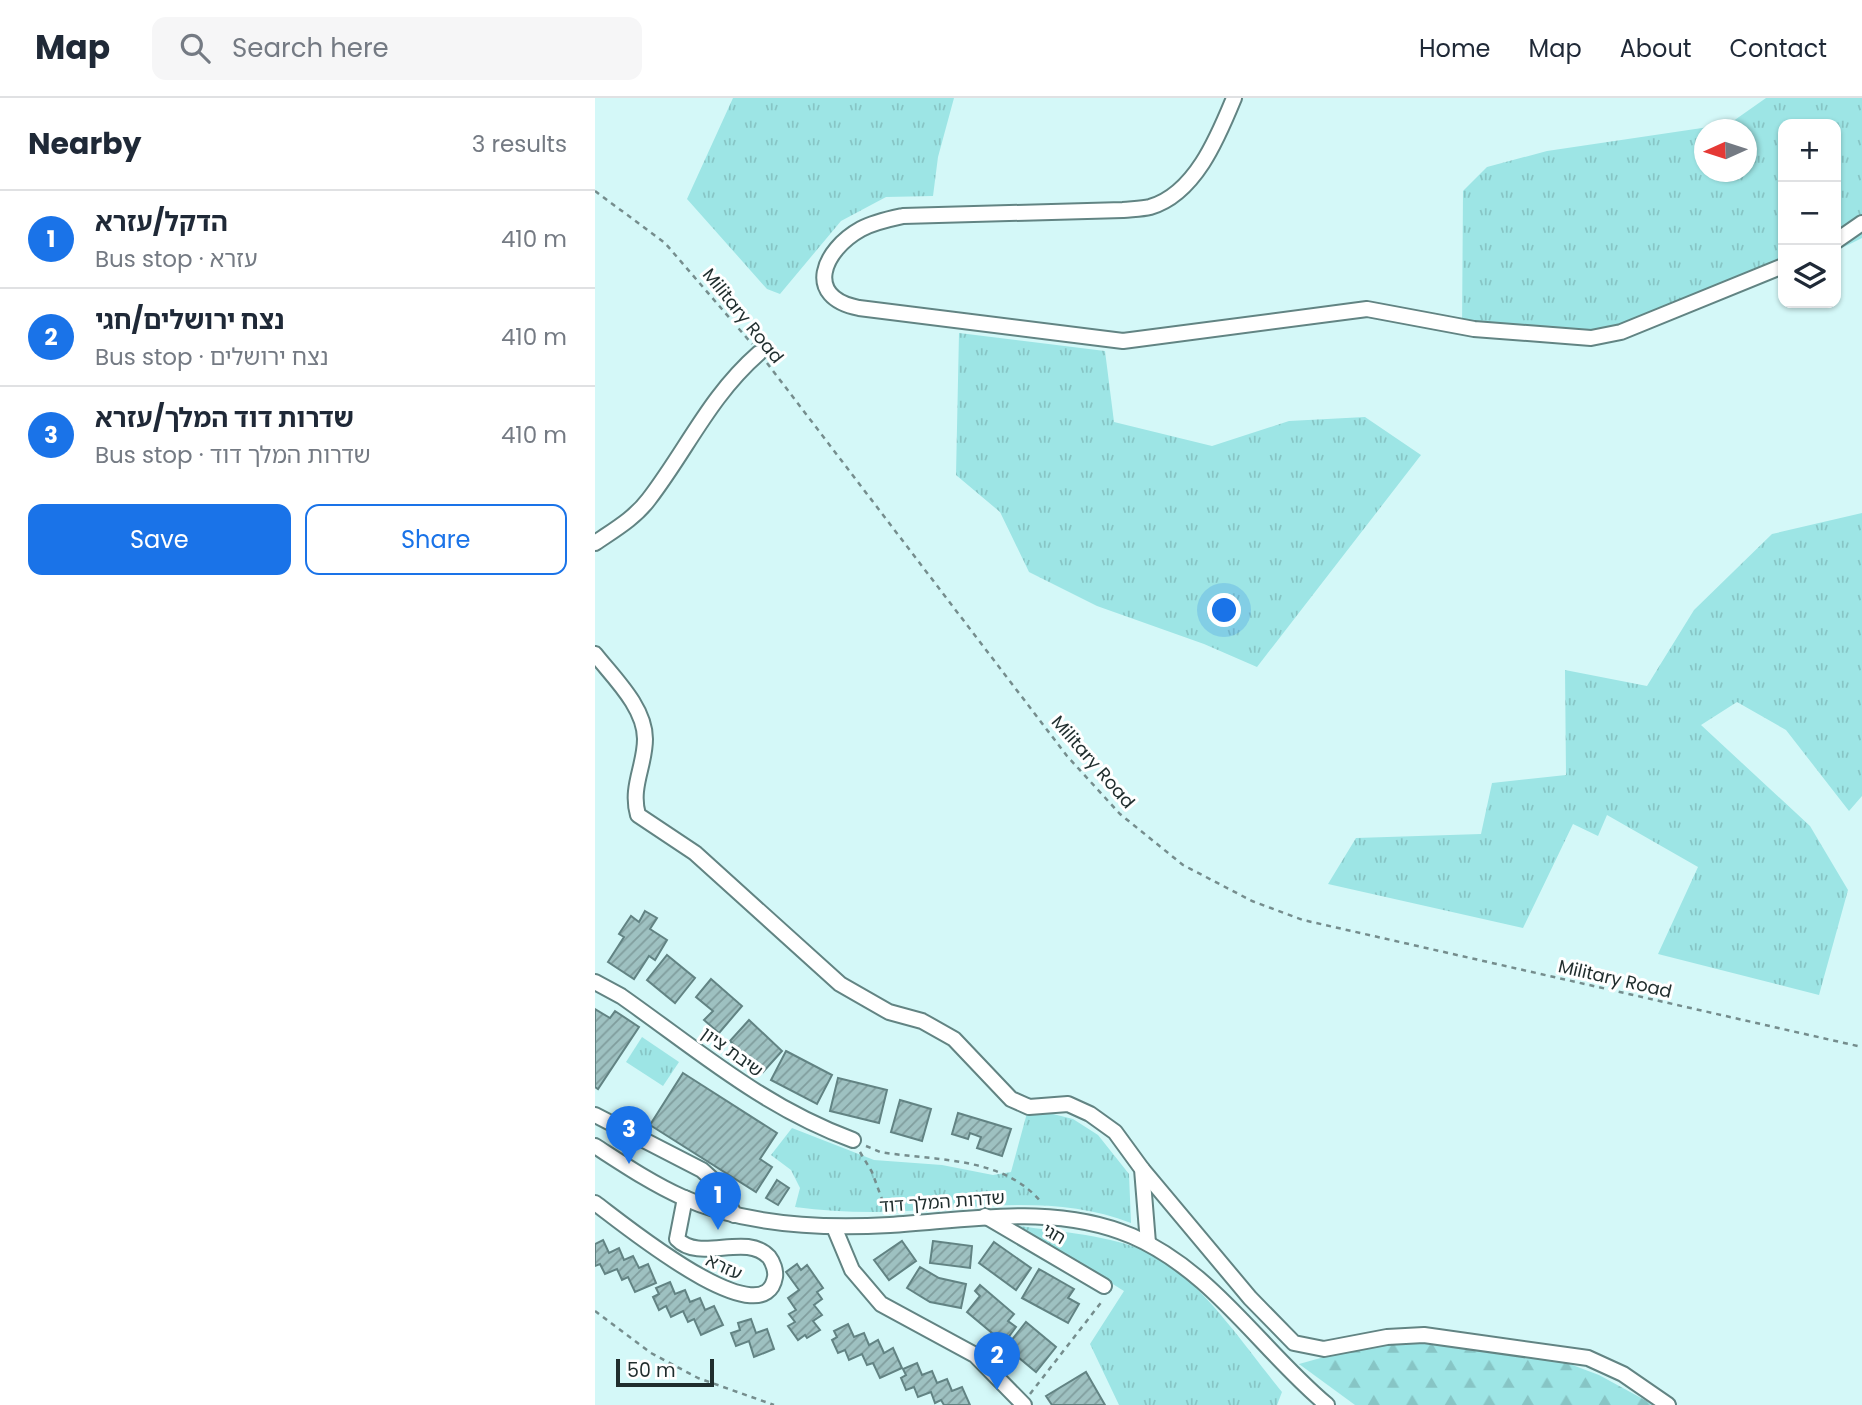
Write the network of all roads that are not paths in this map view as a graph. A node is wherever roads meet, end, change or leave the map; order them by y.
1 (1234, 98) edge
2 (1862, 223) edge
3 (1841, 238) edge
4 (1778, 267) edge
5 (759, 353) road end
6 (595, 543) edge
7 (595, 654) edge
8 (595, 982) edge
9 (595, 1115) edge
10 (853, 1140) road end
11 (595, 1146) edge
12 (1142, 1169) junction
13 (685, 1198) junction
14 (595, 1203) edge
15 (734, 1214) junction
16 (984, 1215) junction
17 (834, 1227) junction
18 (1148, 1243) junction
19 (1104, 1286) road end
20 (1023, 1404) edge
21 (1327, 1405) edge
22 (1668, 1405) edge

1 - 4 street
2 - 3 street
5 - 6 street
7 - 12 street
8 - 10 street, שיבת ציון
9 - 15 street
11 - 13 street, שדרות המלך דוד
12 - 18 street
12 - 22 street
13 - 14 street, עזרא
13 - 15 street, שדרות המלך דוד
15 - 17 street, שדרות המלך דוד
16 - 17 street, שדרות המלך דוד
16 - 18 street, שדרות המלך דוד
16 - 19 street, חגי
17 - 20 street
18 - 21 street, שדרות המלך דוד

